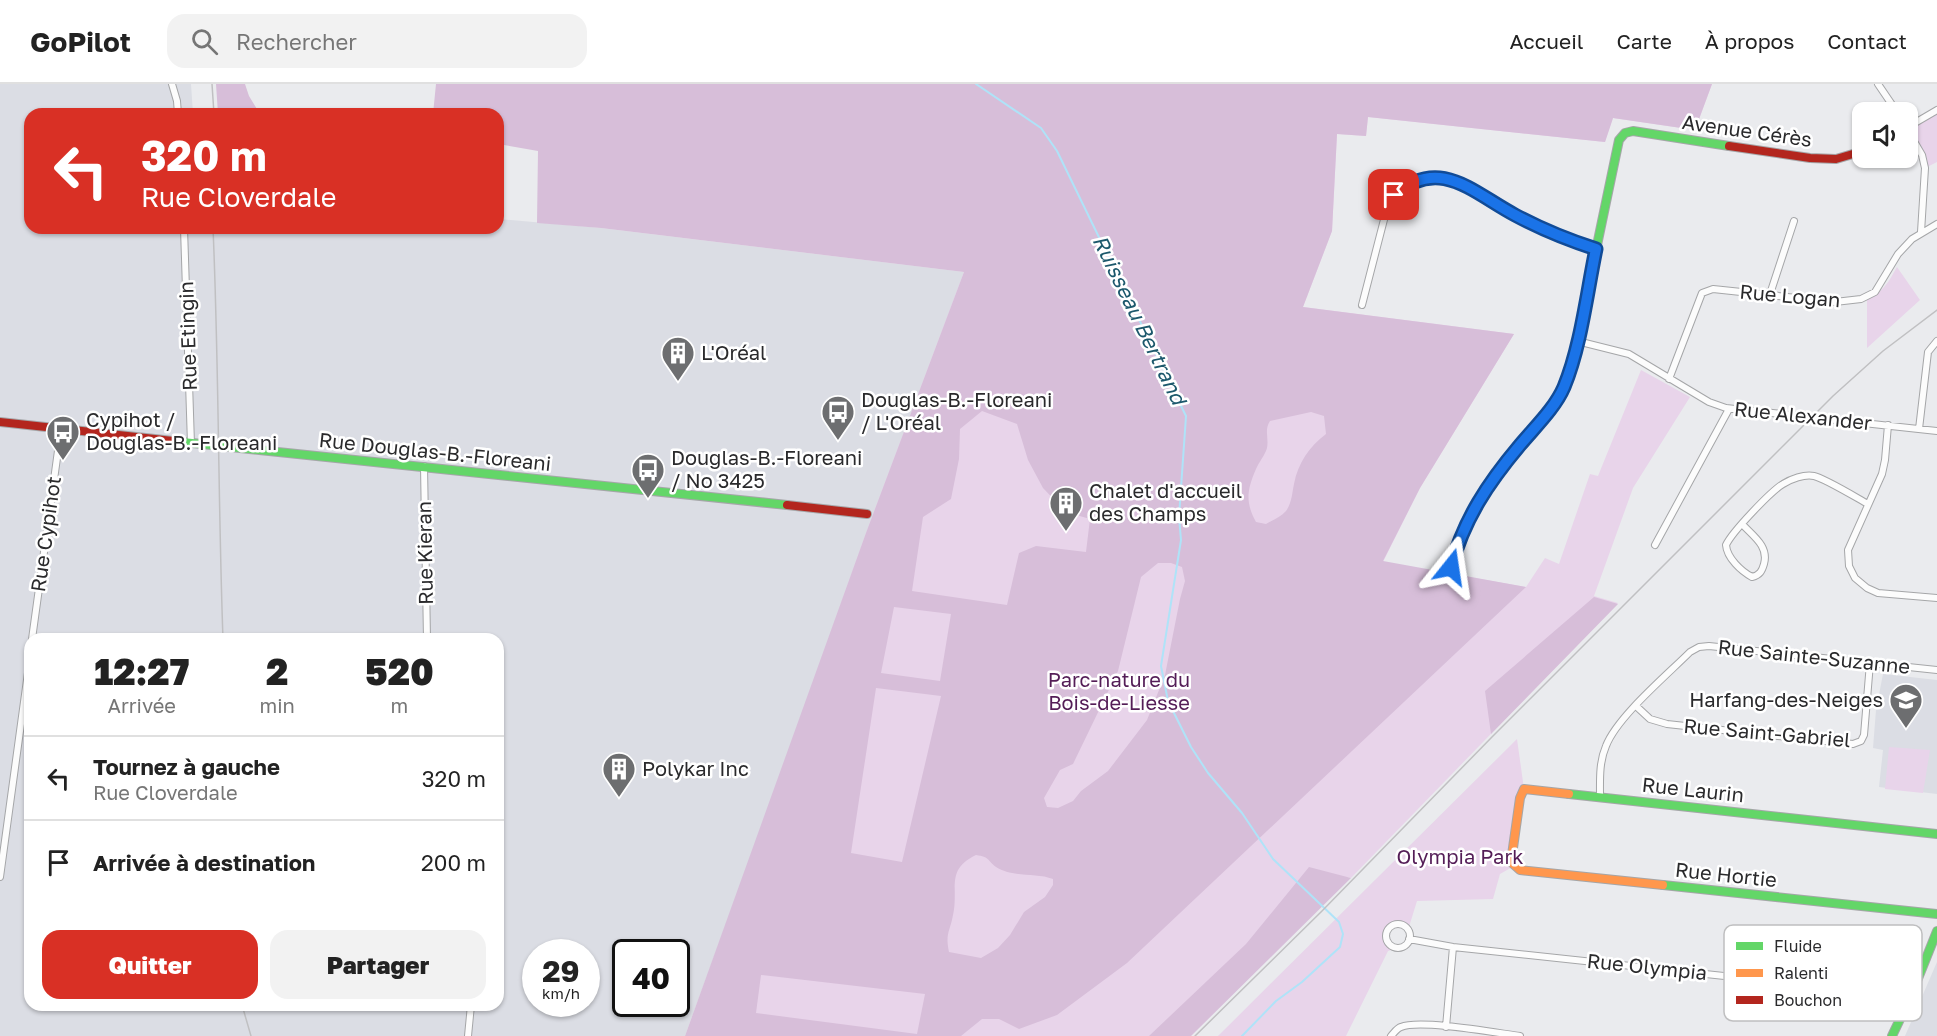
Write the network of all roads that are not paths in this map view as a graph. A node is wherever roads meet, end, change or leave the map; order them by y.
1 (171, 84) edge
2 (1878, 84) edge
3 (1890, 102) edge
4 (178, 108) edge
5 (1937, 110) edge
6 (1918, 122) edge
7 (1918, 148) edge
8 (1852, 154) edge
9 (1794, 221) dead end
10 (1937, 224) edge
11 (1921, 232) junction
12 (184, 234) edge
13 (1596, 249) junction
14 (1770, 294) junction
15 (1362, 305) dead end
16 (1577, 341) junction
17 (1937, 341) edge
18 (1669, 379) junction
19 (1729, 409) junction
20 (0, 422) edge
21 (1888, 425) junction
22 (61, 429) junction
23 (1919, 429) junction
24 (1937, 431) edge
25 (191, 444) junction
26 (424, 466) junction
27 (1868, 504) junction
28 (867, 514) dead end
29 (1742, 525) junction
30 (1655, 545) dead end
31 (1451, 567) dead end
32 (1937, 598) edge
33 (33, 633) edge
34 (427, 633) edge
35 (1870, 663) junction
36 (1937, 670) edge
37 (24, 702) edge
38 (1636, 706) junction
39 (1600, 796) junction
40 (1937, 834) edge
41 (1514, 866) joint
42 (0, 877) edge
43 (1937, 914) edge
44 (1937, 931) edge
45 (1409, 939) dead end
46 (1453, 946) junction
47 (1922, 968) edge
48 (1724, 976) edge
49 (470, 1011) edge
50 (1899, 1021) edge
51 (1446, 1027) junction
52 (468, 1036) edge
53 (1391, 1036) edge
54 (1521, 1036) edge
55 (1892, 1036) edge

1 - 4 street
2 - 3 street
5 - 6 street
7 - 11 street
8 - 13 street, Avenue Cérès
9 - 14 street
10 - 11 street, Rue Logan
11 - 14 street, Rue Logan
12 - 25 street, Rue Etingin
13 - 15 street
13 - 16 street
14 - 18 street, Rue Logan
16 - 18 street, Rue Alexander
16 - 31 street
17 - 23 street
18 - 19 street, Rue Alexander
19 - 21 street, Rue Alexander
19 - 30 street
20 - 22 street, Rue Douglas-B.-Floreani
21 - 23 street, Rue Alexander
21 - 27 street
22 - 25 street, Rue Douglas-B.-Floreani
22 - 33 street, Rue Cypihot
23 - 24 street, Rue Alexander
25 - 26 street, Rue Douglas-B.-Floreani
26 - 28 street, Rue Douglas-B.-Floreani
26 - 34 street, Rue Kieran
27 - 29 street
27 - 32 street
29 - 29 street
35 - 36 street, Rue Sainte-Suzanne
35 - 38 street, Rue Sainte-Suzanne
35 - 38 street, Rue Saint-Gabriel
37 - 42 street
38 - 39 street, Rue Sainte-Suzanne
39 - 40 street, Rue Laurin
39 - 41 street, Rue Laurin
41 - 43 street, Rue Hortie
44 - 47 street
45 - 46 street, Rue Olympia
46 - 48 street, Rue Olympia
46 - 51 street
49 - 52 street
50 - 55 street
51 - 53 street
51 - 54 street

